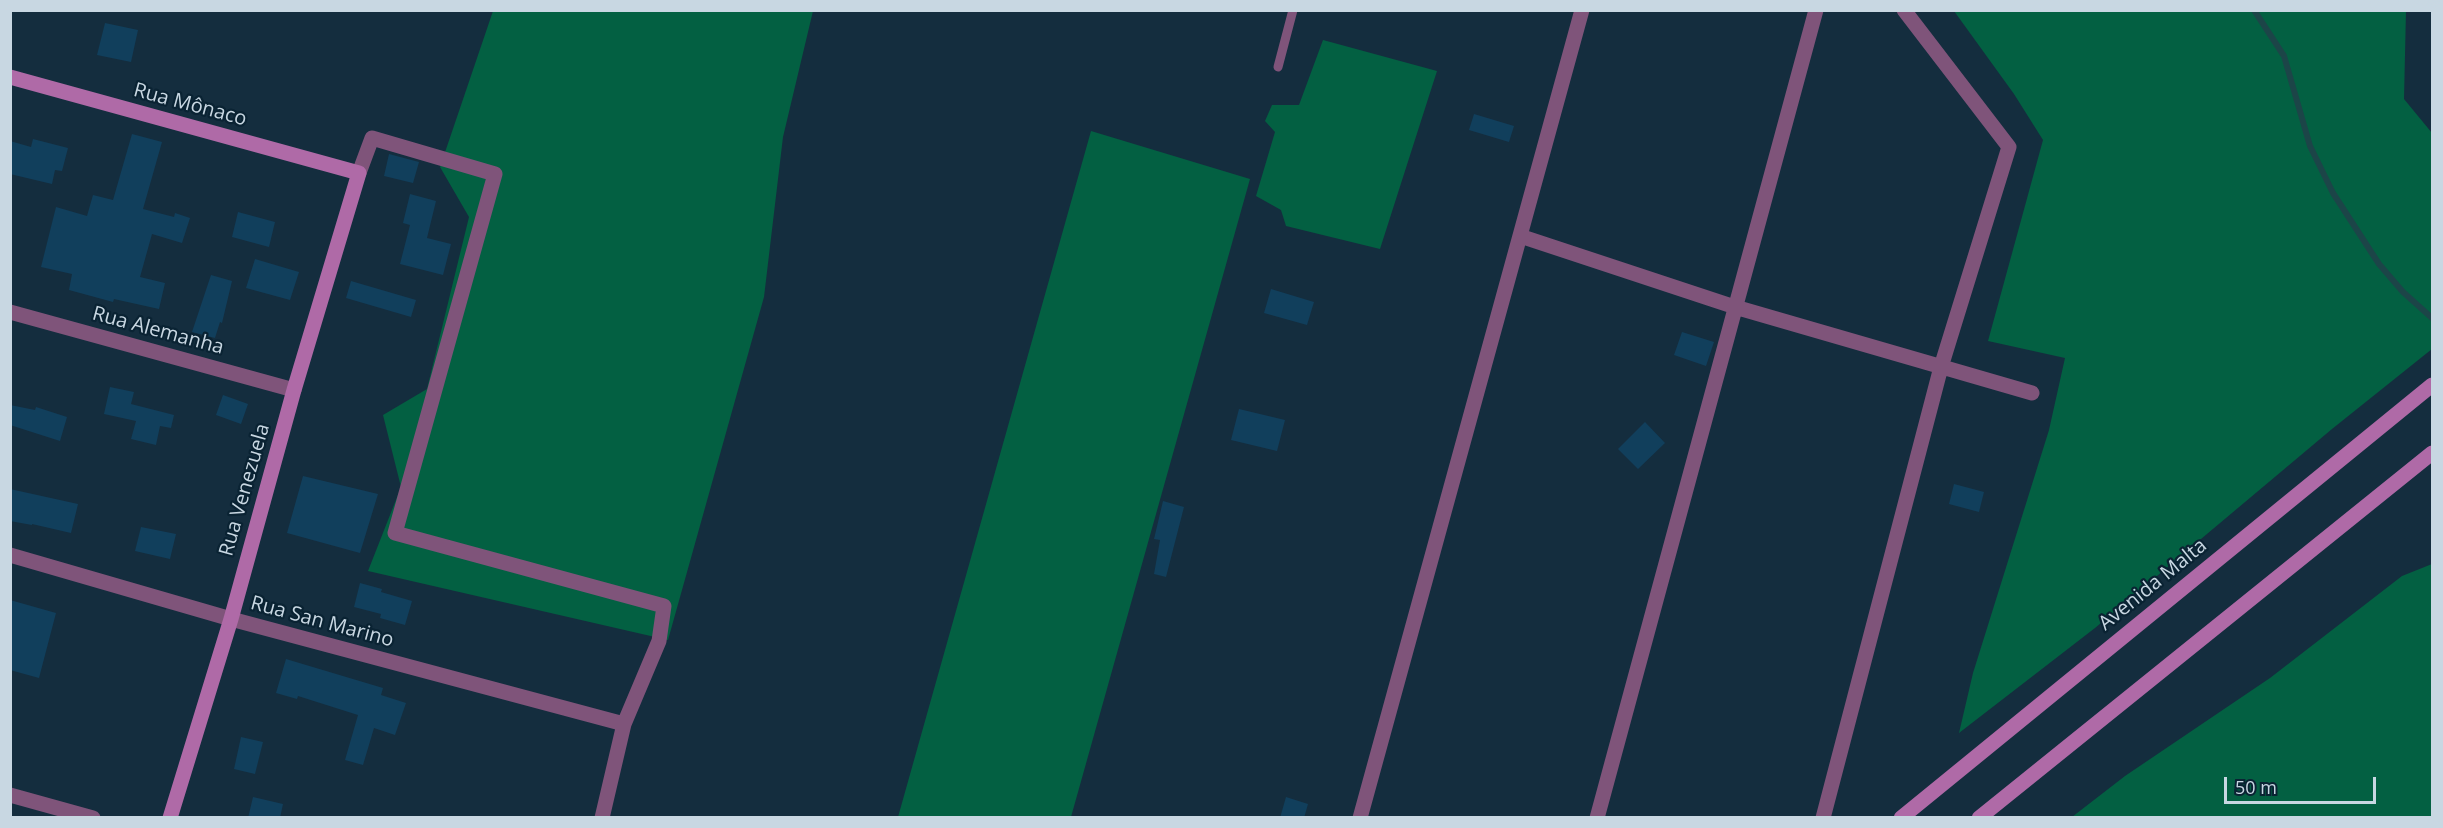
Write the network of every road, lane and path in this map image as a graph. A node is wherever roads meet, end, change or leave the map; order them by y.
1 (1293, 10) edge
2 (1582, 10) edge
3 (1816, 10) edge
4 (1904, 10) edge
5 (1278, 67) dead end
6 (10, 77) edge
7 (359, 173) junction
8 (1520, 236) junction
9 (1735, 307) junction
10 (10, 312) edge
11 (1941, 367) junction
12 (2433, 385) edge
13 (294, 390) junction
14 (2032, 393) dead end
15 (2433, 453) edge
16 (10, 555) edge
17 (231, 619) junction
18 (624, 724) junction
19 (10, 795) edge
20 (93, 818) edge
21 (170, 818) edge
22 (602, 818) edge
23 (1359, 818) edge
24 (1597, 818) edge
25 (1823, 818) edge
26 (1901, 818) edge
27 (1979, 818) edge

1 - 5 lane
2 - 8 street
3 - 9 street
4 - 11 street
6 - 7 street, Rua Mônaco
7 - 13 street, Rua Venezuela
7 - 18 street
8 - 9 street
8 - 23 street
9 - 11 street
9 - 24 street
10 - 13 street, Rua Alemanha
11 - 14 street
11 - 25 street
12 - 26 street, Avenida Malta
13 - 17 street, Rua Venezuela
15 - 27 street
16 - 17 street, Rua San Marino
17 - 18 street, Rua San Marino
17 - 21 street, Rua Venezuela
18 - 22 street
19 - 20 street

